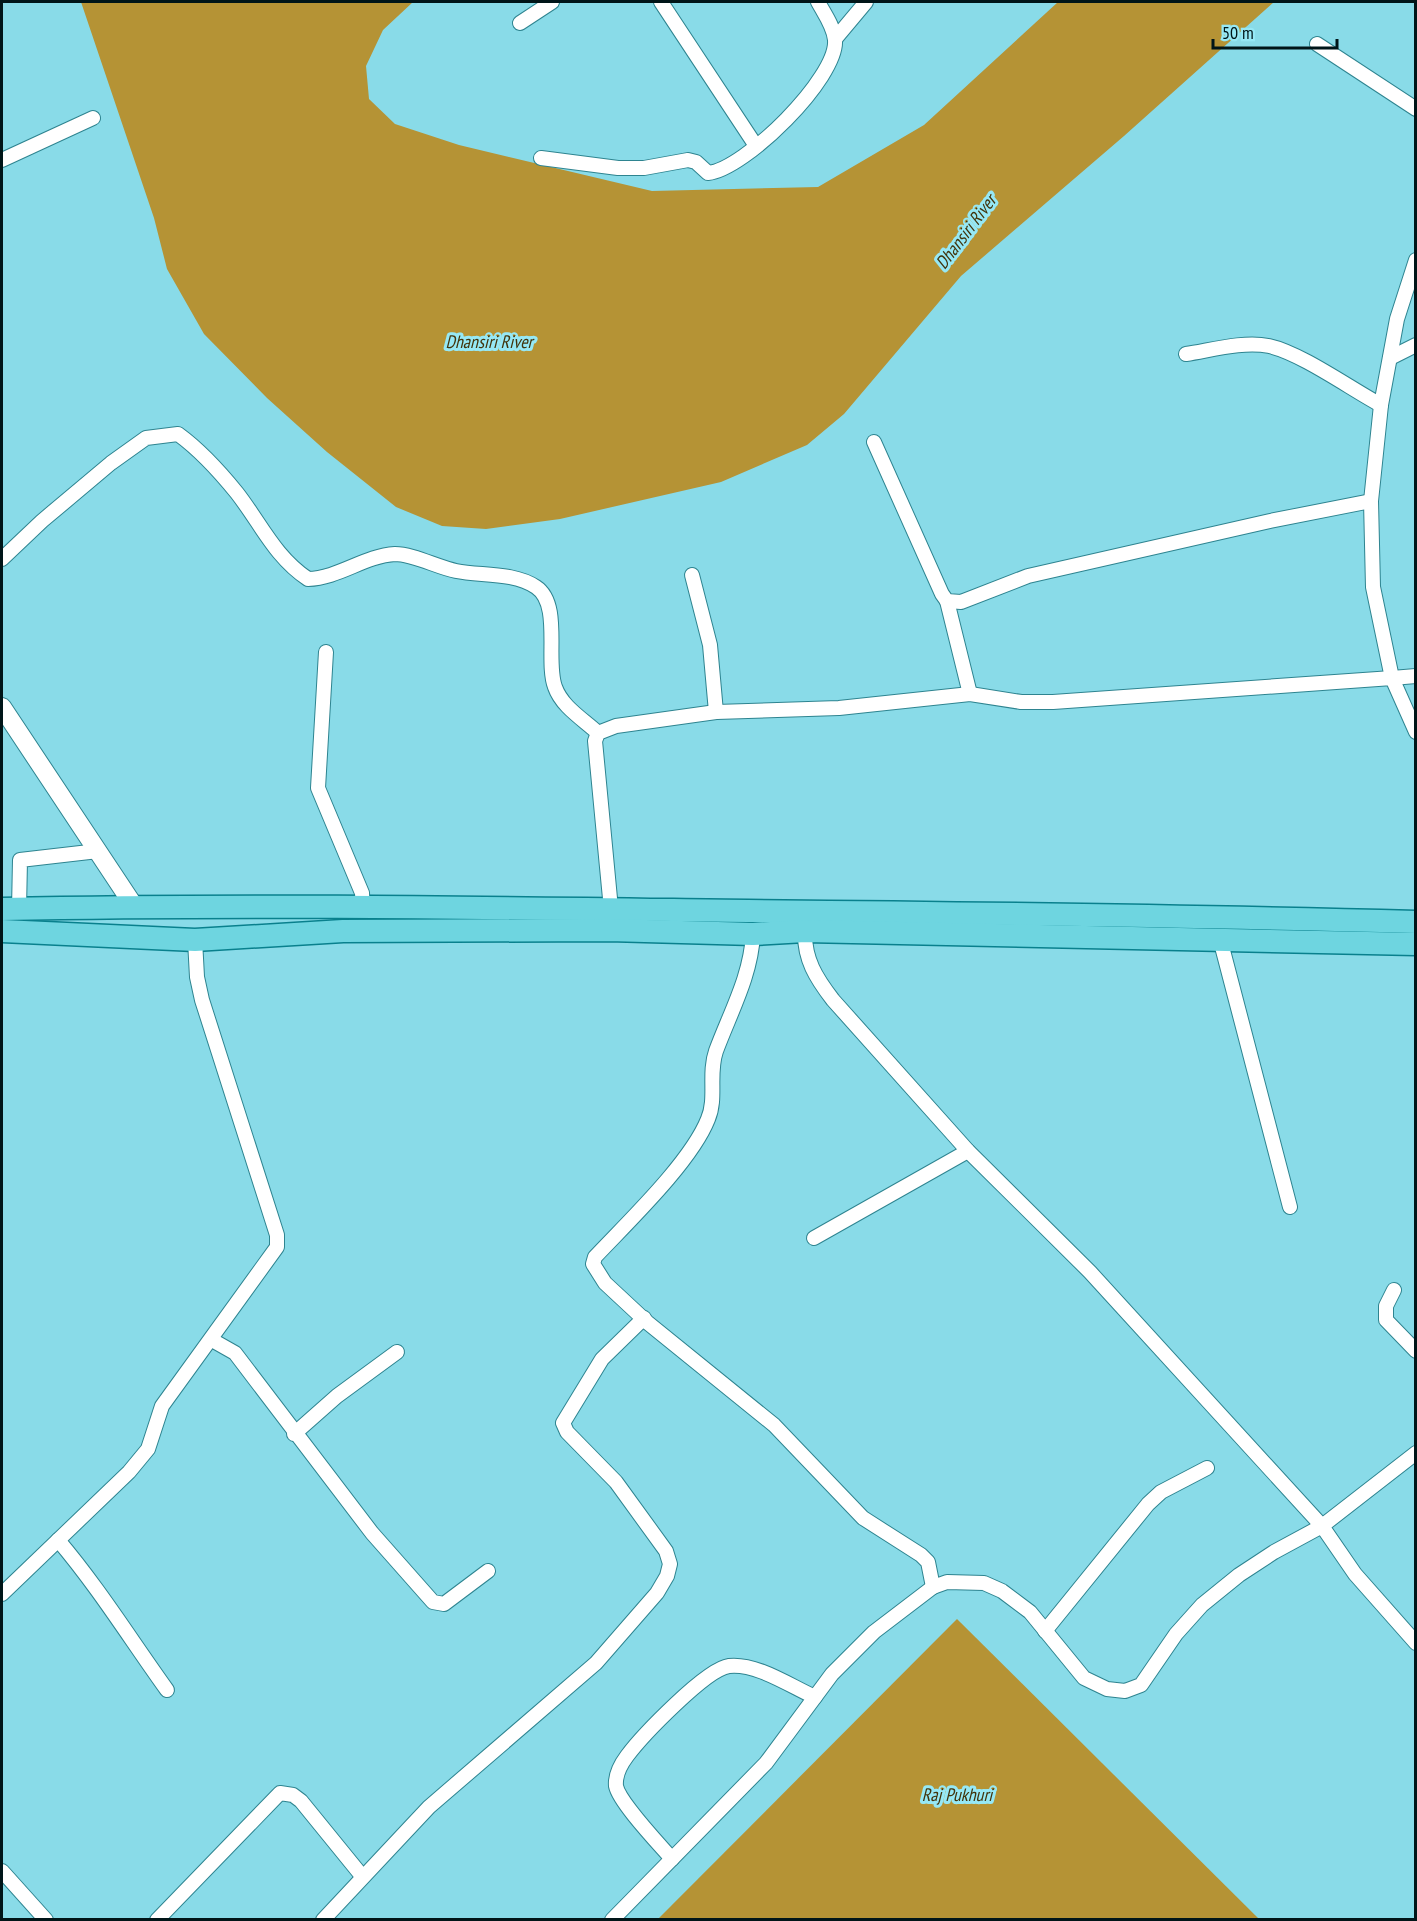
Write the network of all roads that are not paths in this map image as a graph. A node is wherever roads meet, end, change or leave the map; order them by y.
1 (552, 2) edge
2 (661, 2) edge
3 (819, 2) edge
4 (866, 2) edge
5 (520, 23) dead end
6 (835, 39) junction
7 (1317, 44) dead end
8 (1416, 109) edge
9 (93, 118) dead end
10 (756, 146) junction
11 (541, 158) dead end
12 (2, 160) edge
13 (1416, 260) edge
14 (1416, 345) edge
15 (1186, 354) dead end
16 (1390, 358) junction
17 (1381, 405) junction
18 (874, 442) dead end
19 (1371, 501) junction
20 (2, 560) edge
21 (692, 575) dead end
22 (947, 601) junction
23 (326, 652) dead end
24 (1416, 676) edge
25 (1392, 678) junction
26 (970, 694) junction
27 (2, 707) edge
28 (716, 712) junction
29 (1416, 732) edge
30 (598, 733) junction
31 (98, 852) junction
32 (134, 906) junction
33 (363, 908) junction
34 (10, 909) edge
35 (611, 909) junction
36 (1416, 922) edge
37 (2, 931) edge
38 (805, 931) junction
39 (753, 934) junction
40 (1220, 939) junction
41 (195, 940) junction
42 (1416, 944) edge
43 (968, 1151) junction
44 (1290, 1207) dead end
45 (814, 1238) dead end
46 (1394, 1290) dead end
47 (644, 1318) junction
48 (212, 1340) junction
49 (1416, 1351) edge
50 (397, 1352) dead end
51 (294, 1434) junction
52 (1416, 1454) edge
53 (1207, 1468) dead end
54 (1322, 1526) junction
55 (58, 1540) junction
56 (488, 1571) dead end
57 (933, 1587) junction
58 (2, 1594) edge
59 (1045, 1631) junction
60 (1416, 1643) edge
61 (167, 1690) dead end
62 (815, 1697) junction
63 (672, 1858) junction
64 (2, 1871) edge
65 (362, 1876) junction
66 (46, 1920) edge
67 (157, 1920) edge
68 (323, 1920) edge
69 (612, 1920) edge

1 - 5 street
2 - 10 street
3 - 6 street
4 - 6 street
6 - 10 street
7 - 8 street
9 - 12 street
10 - 11 street
13 - 16 street
14 - 16 street
15 - 17 street
16 - 17 street
17 - 19 street
18 - 22 street
19 - 22 street
19 - 25 street
20 - 30 street
21 - 28 street
22 - 26 street
23 - 33 street
24 - 25 street
25 - 26 street
25 - 29 street
26 - 28 street
27 - 31 street
28 - 30 street
30 - 35 street
31 - 32 street
31 - 34 street
32 - 33 main road
32 - 34 main road
33 - 35 main road
35 - 36 main road
37 - 41 main road
38 - 39 main road
38 - 40 main road
38 - 43 street
39 - 41 main road
39 - 47 street
40 - 42 main road
40 - 44 street
41 - 48 street
43 - 45 street
43 - 54 street
46 - 49 street
47 - 57 street
47 - 65 street
48 - 51 street
48 - 55 street
50 - 51 street
51 - 56 street
52 - 54 street
53 - 59 street
54 - 59 street
54 - 60 street
55 - 58 street
55 - 61 street
57 - 59 street
57 - 62 street
62 - 63 street
62 - 63 street
63 - 69 street
64 - 66 street
65 - 67 street
65 - 68 street

